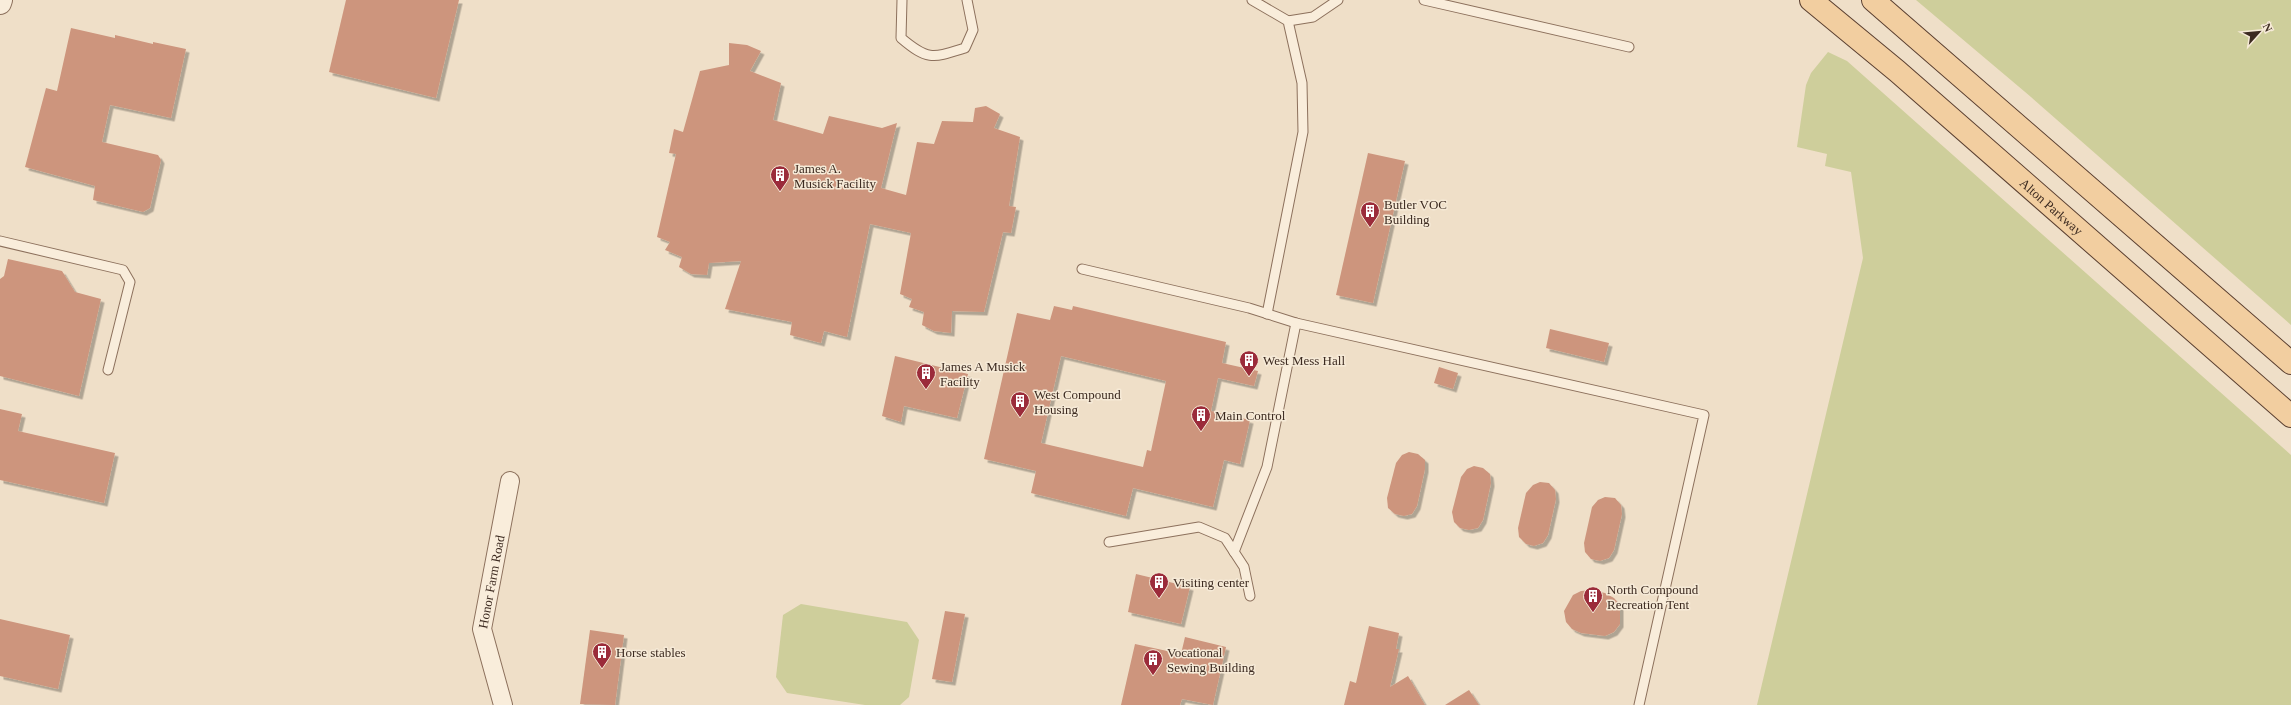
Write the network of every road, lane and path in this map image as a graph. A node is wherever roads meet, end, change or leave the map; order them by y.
1 (1, 0) edge
2 (902, 0) edge
3 (967, 0) edge
4 (1252, 0) edge
5 (1338, 0) edge
6 (1424, 0) edge
7 (1811, 0) edge
8 (1873, 0) edge
9 (0, 3) edge
10 (1288, 21) junction
11 (1629, 47) dead end
12 (0, 242) edge
13 (1082, 269) dead end
14 (1268, 314) junction
15 (1296, 323) junction
16 (2291, 363) edge
17 (108, 370) dead end
18 (2291, 416) edge
19 (510, 481) dead end
20 (1109, 542) dead end
21 (1234, 552) junction
22 (1250, 596) dead end
23 (503, 705) edge
24 (1638, 705) edge

1 - 9 street
2 - 3 lane
4 - 10 lane
5 - 10 lane
6 - 11 lane
7 - 18 main road, Alton Parkway
8 - 16 main road
10 - 14 lane
12 - 17 lane
13 - 14 lane
14 - 15 lane
15 - 21 lane
15 - 24 lane
19 - 23 street, Honor Farm Road
20 - 21 lane
21 - 22 lane

